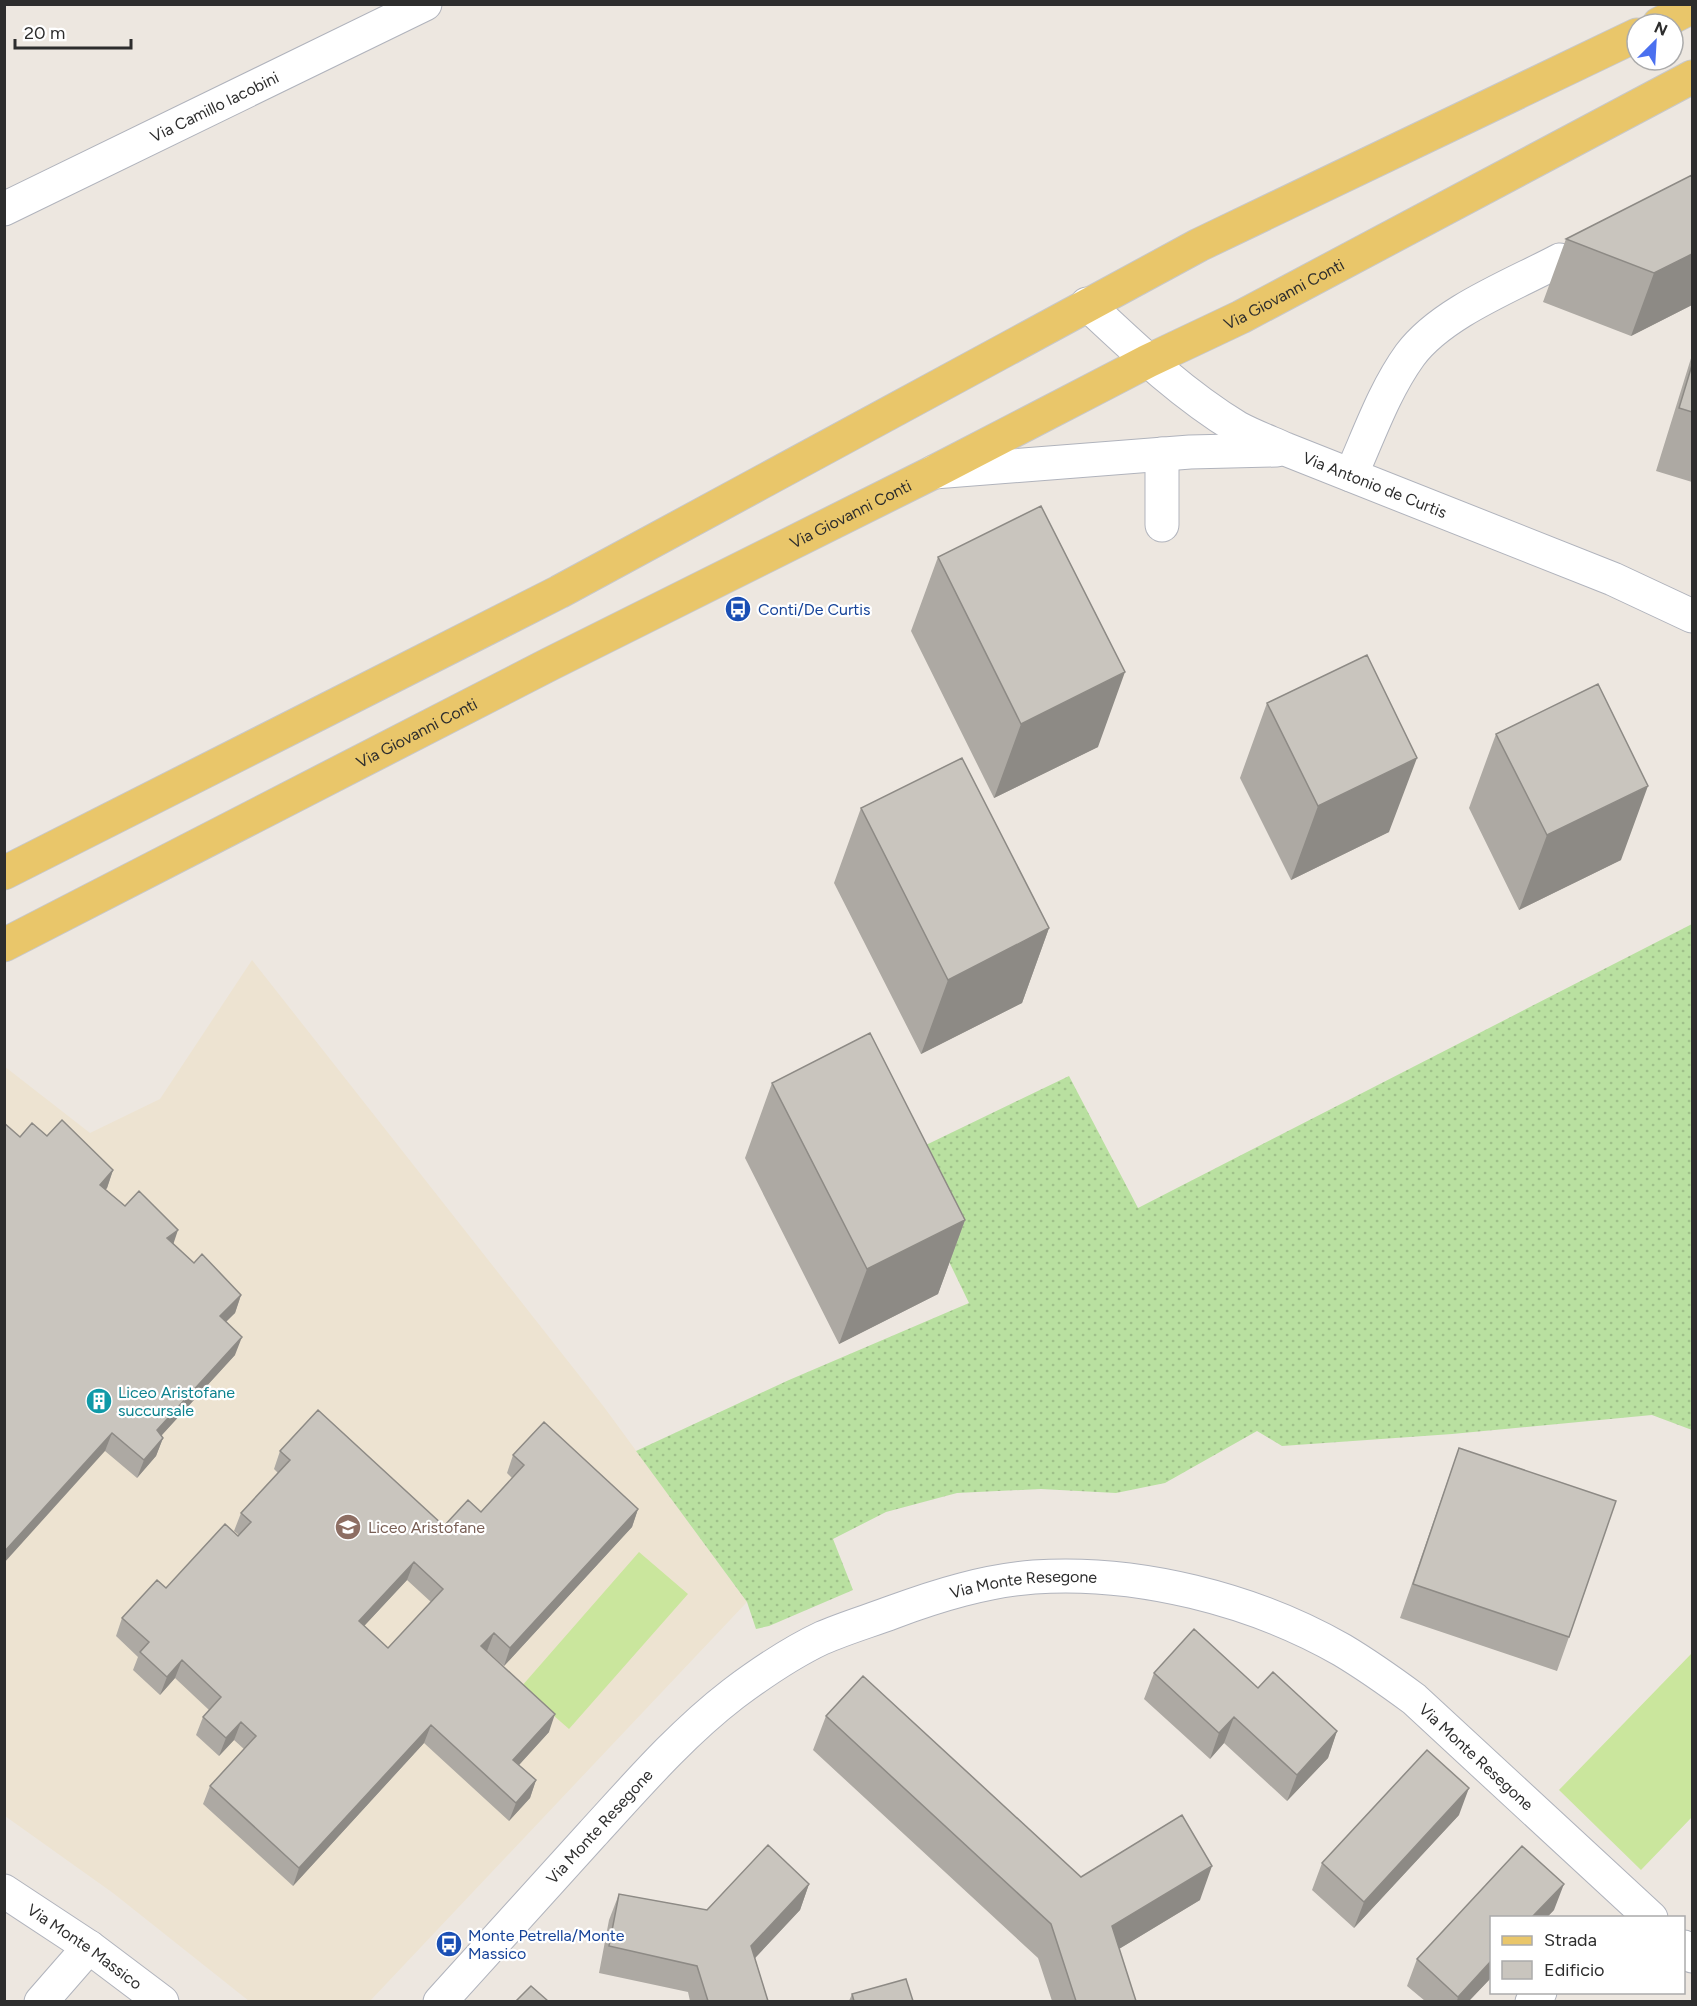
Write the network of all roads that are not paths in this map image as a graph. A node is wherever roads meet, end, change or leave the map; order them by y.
1 (425, 4) edge
2 (1625, 41) edge
3 (1692, 77) edge
4 (4, 209) edge
5 (1560, 260) dead end
6 (1087, 304) junction
7 (1148, 361) junction
8 (1285, 449) junction
9 (1162, 454) junction
10 (934, 471) junction
11 (1351, 475) junction
12 (1162, 525) dead end
13 (1692, 616) edge
14 (4, 873) edge
15 (4, 945) edge
16 (4, 1891) edge
17 (1629, 1910) edge
18 (89, 1947) junction
19 (41, 2001) edge
20 (162, 2001) edge
21 (440, 2001) edge

1 - 4 street, Via Camillo Iacobini
2 - 6 main road
3 - 7 main road, Via Giovanni Conti
5 - 11 street
6 - 7 street, Via Antonio de Curtis
6 - 14 main road
7 - 8 street, Via Antonio de Curtis
7 - 10 main road, Via Giovanni Conti
8 - 9 street
8 - 11 street, Via Antonio de Curtis
9 - 10 street
9 - 12 street
10 - 15 main road, Via Giovanni Conti
11 - 13 street, Via Antonio de Curtis
16 - 18 street, Via Monte Massico
17 - 21 street, Via Monte Resegone
18 - 19 street
18 - 20 street, Via Monte Massico

